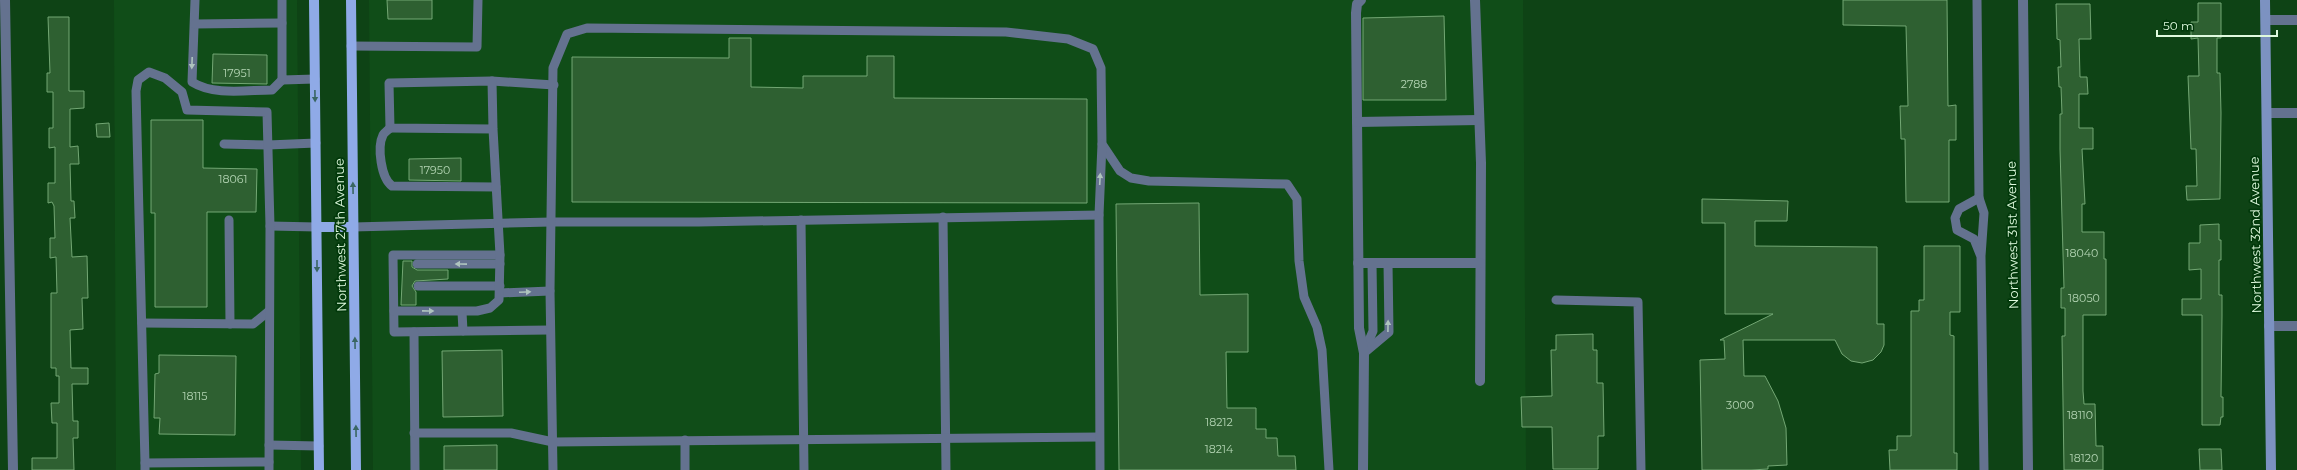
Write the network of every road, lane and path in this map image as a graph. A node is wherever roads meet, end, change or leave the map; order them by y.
1 (196, 0) edge
2 (282, 0) edge
3 (314, 0) edge
4 (351, 0) edge
5 (478, 0) edge
6 (1361, 0) edge
7 (1475, 0) edge
8 (1977, 0) edge
9 (2023, 0) edge
10 (2265, 0) edge
11 (3, 6) edge
12 (2266, 20) junction
13 (2297, 20) edge
14 (194, 24) junction
15 (282, 24) junction
16 (351, 46) junction
17 (315, 79) junction
18 (282, 80) junction
19 (492, 81) junction
20 (554, 85) junction
21 (2267, 113) junction
22 (2297, 113) edge
23 (1479, 120) junction
24 (1357, 122) junction
25 (390, 128) junction
26 (493, 129) junction
27 (316, 143) junction
28 (224, 144) dead end
29 (1102, 144) junction
30 (268, 145) junction
31 (496, 187) junction
32 (1979, 198) junction
33 (1098, 215) junction
34 (943, 217) junction
35 (229, 220) dead end
36 (801, 220) junction
37 (551, 222) junction
38 (498, 223) junction
39 (270, 226) junction
40 (317, 227) junction
41 (353, 227) junction
42 (1981, 256) junction
43 (500, 260) junction
44 (1372, 263) junction
45 (1388, 263) junction
46 (1480, 263) junction
47 (417, 264) dead end
48 (1358, 264) junction
49 (418, 286) dead end
50 (500, 289) junction
51 (550, 291) junction
52 (1556, 300) dead end
53 (269, 311) junction
54 (394, 311) junction
55 (462, 312) junction
56 (142, 323) junction
57 (230, 324) junction
58 (2269, 326) junction
59 (2297, 326) edge
60 (550, 330) junction
61 (463, 331) junction
62 (414, 332) junction
63 (1364, 353) junction
64 (1480, 381) dead end
65 (414, 433) junction
66 (1099, 437) junction
67 (946, 438) junction
68 (685, 440) junction
69 (803, 440) junction
70 (553, 442) junction
71 (269, 445) junction
72 (319, 446) junction
73 (145, 466) edge
74 (269, 466) edge
75 (13, 470) edge
76 (319, 470) edge
77 (356, 470) edge
78 (415, 470) edge
79 (554, 470) edge
80 (685, 470) edge
81 (804, 470) edge
82 (946, 470) edge
83 (1100, 470) edge
84 (1329, 470) edge
85 (1363, 470) edge
86 (1641, 470) edge
87 (1984, 470) edge
88 (2028, 470) edge
89 (2271, 470) edge

1 - 14 lane
2 - 15 lane
3 - 17 main road, Northwest 27th Avenue
4 - 16 main road, Northwest 27th Avenue
5 - 16 lane
6 - 24 street
7 - 23 street
8 - 32 lane
9 - 88 street, Northwest 31st Avenue
10 - 12 street, Northwest 32nd Avenue
11 - 75 street
12 - 13 street
12 - 21 street, Northwest 32nd Avenue
14 - 15 lane
14 -> 18 lane
15 - 18 lane
41 -> 16 main road, Northwest 27th Avenue
17 - 18 lane
17 -> 27 main road, Northwest 27th Avenue
19 - 20 lane
19 - 25 lane
19 - 26 lane
20 - 29 lane
20 - 37 lane
21 - 22 street
21 - 58 street, Northwest 32nd Avenue
23 - 24 street
23 - 46 street
24 - 48 street
25 - 26 lane
25 - 31 lane
26 - 31 lane
27 - 30 lane
27 - 40 main road, Northwest 27th Avenue
28 - 30 lane
33 -> 29 lane
29 - 84 lane
30 - 39 lane
30 - 56 lane
31 - 38 lane
32 - 42 lane
32 - 42 lane
33 - 34 lane
33 - 66 lane
34 - 36 lane
34 - 67 lane
35 - 57 lane
36 - 37 lane
36 - 69 lane
37 - 38 lane
37 - 51 lane
38 - 41 lane
38 - 43 lane
39 - 40 lane
39 - 53 lane
40 - 41 main road
40 -> 72 main road, Northwest 27th Avenue
77 -> 41 main road, Northwest 27th Avenue
42 - 87 lane
43 -> 47 lane
43 - 50 lane
43 - 54 lane
44 - 45 street
44 - 48 street
44 - 63 lane
45 - 46 street
63 -> 45 lane
46 - 64 street
48 - 63 street
49 - 50 lane
50 -> 51 lane
50 - 55 lane
51 - 60 lane
52 - 86 lane
53 - 57 lane
53 - 71 lane
54 -> 55 lane
54 - 62 lane
55 - 61 lane
56 - 57 lane
56 - 73 lane
58 - 59 street
58 - 89 street, Northwest 32nd Avenue
60 - 61 lane
60 - 70 lane
61 - 62 lane
62 - 65 lane
63 - 85 street
65 - 70 lane
65 - 78 lane
66 - 67 lane
66 - 83 lane
67 - 69 lane
67 - 82 lane
68 - 69 lane
68 - 70 lane
68 - 80 lane
69 - 81 lane
70 - 79 lane
71 - 72 lane
71 - 74 lane
72 - 76 main road, Northwest 27th Avenue
73 - 74 lane

